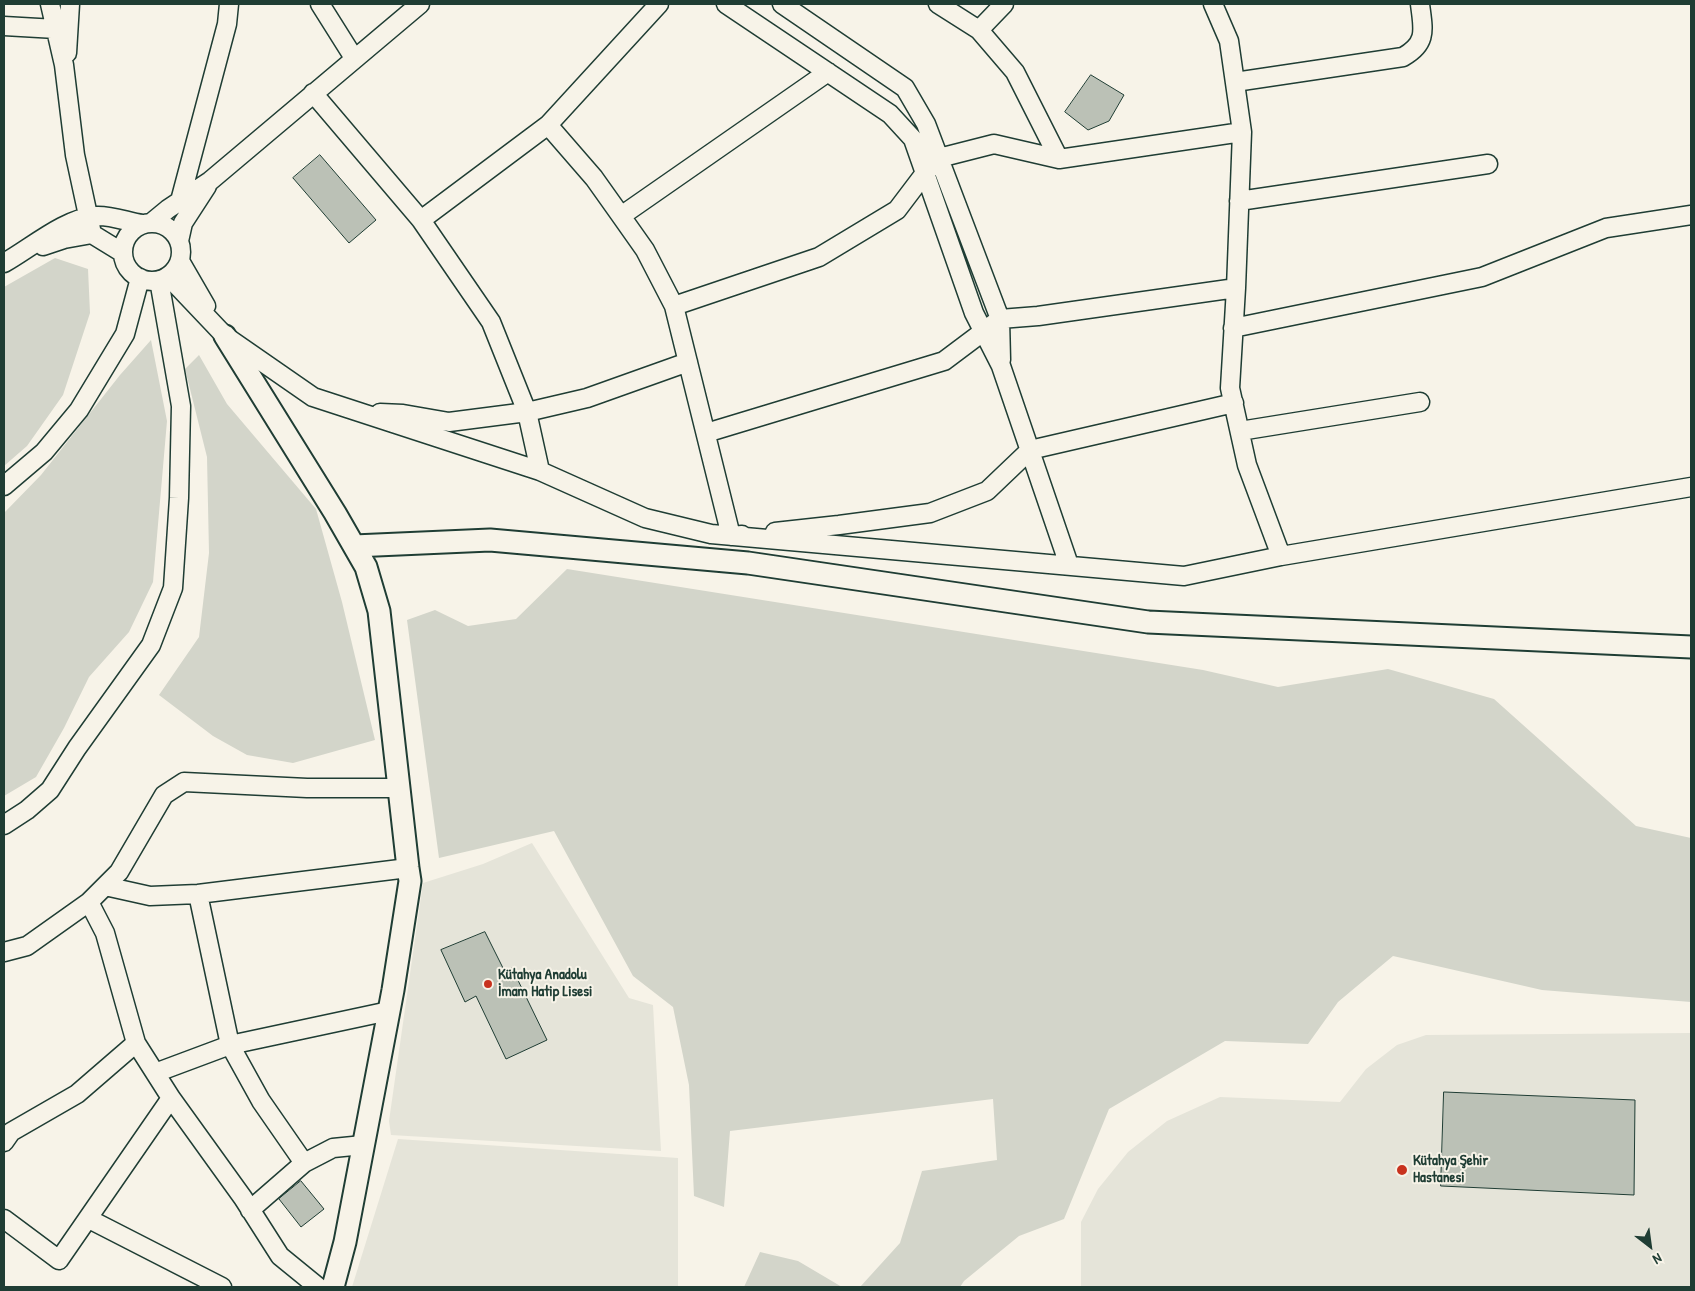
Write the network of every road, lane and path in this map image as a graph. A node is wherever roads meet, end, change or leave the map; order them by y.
1 (50, 4) edge
2 (70, 4) edge
3 (229, 4) edge
4 (234, 4) edge
5 (420, 4) edge
6 (659, 4) edge
7 (726, 4) edge
8 (782, 4) edge
9 (938, 4) edge
10 (1004, 4) edge
11 (1213, 4) edge
12 (1420, 4) edge
13 (321, 5) edge
14 (228, 24) junction
15 (4, 26) edge
16 (56, 29) junction
17 (979, 30) junction
18 (354, 58) junction
19 (828, 72) junction
20 (65, 75) junction
21 (1235, 82) junction
22 (313, 93) junction
23 (548, 125) junction
24 (1242, 132) junction
25 (939, 158) junction
26 (1060, 159) junction
27 (1488, 164) dead end
28 (925, 173) junction
29 (210, 182) junction
30 (1239, 200) junction
31 (180, 201) junction
32 (1691, 215) edge
33 (621, 216) junction
34 (421, 220) junction
35 (147, 224) junction
36 (91, 225) junction
37 (179, 242) junction
38 (123, 253) junction
39 (180, 261) junction
40 (4, 264) edge
41 (140, 278) junction
42 (163, 278) junction
43 (1236, 288) junction
44 (674, 306) junction
45 (1000, 319) junction
46 (1233, 328) junction
47 (983, 332) junction
48 (225, 336) junction
49 (688, 362) junction
50 (1001, 366) junction
51 (1420, 402) dead end
52 (1234, 403) junction
53 (527, 412) junction
54 (359, 413) junction
55 (1240, 431) junction
56 (706, 433) junction
57 (1030, 450) junction
58 (540, 471) junction
59 (4, 486) edge
60 (1691, 487) edge
61 (731, 536) junction
62 (354, 546) junction
63 (1282, 556) junction
64 (1069, 565) junction
65 (1691, 647) edge
66 (399, 788) junction
67 (4, 825) edge
68 (408, 868) junction
69 (106, 886) junction
70 (198, 894) junction
71 (89, 902) junction
72 (4, 952) edge
73 (389, 1011) junction
74 (136, 1043) junction
75 (230, 1045) junction
76 (155, 1072) junction
77 (171, 1098) junction
78 (4, 1142) edge
79 (363, 1145) junction
80 (304, 1163) junction
81 (250, 1210) junction
82 (4, 1219) edge
83 (89, 1219) junction
84 (222, 1287) edge
85 (318, 1287) edge
86 (332, 1287) edge

1 - 16 street
2 - 20 street
3 - 14 street
4 - 14 street
5 - 18 street
6 - 23 street
7 - 19 street
8 - 25 street
9 - 17 street
10 - 17 street
11 - 21 street
12 - 21 street
13 - 18 street
14 - 31 street
15 - 16 street
16 - 20 street
17 - 26 street
18 - 22 street
19 - 28 street
19 - 33 street
20 - 36 street
21 - 24 street
22 - 29 street
22 - 34 street
23 - 33 street
23 - 34 street
24 - 26 street
24 - 30 street
25 - 26 street
25 - 28 street
25 - 45 street
27 - 30 street
28 - 44 street
28 - 47 street
29 - 31 street
29 - 37 street
30 - 43 street
31 - 35 street
32 - 46 street
33 - 44 street
34 - 53 street
35 - 36 street
35 - 37 street
35 - 38 street
36 - 38 street
36 - 40 street
37 - 39 street
38 - 41 street
39 - 42 street
39 - 48 street
41 - 42 street
41 - 59 street
42 - 48 street
42 - 67 street
43 - 45 street
43 - 46 street
44 - 49 street
45 - 47 street
45 - 50 street
46 - 52 street
47 - 50 street
47 - 56 street
48 - 54 street
48 - 62 street
49 - 53 street
49 - 56 street
50 - 57 street
51 - 55 street
52 - 55 street
52 - 57 street
53 - 54 street
53 - 58 street
54 - 58 street
55 - 63 street
56 - 61 street
57 - 61 street
57 - 64 street
58 - 61 street
60 - 63 street
61 - 64 street
62 - 65 street
62 - 66 street
63 - 64 street
66 - 68 street
66 - 69 street
68 - 70 street
68 - 73 street
69 - 70 street
69 - 71 street
70 - 75 street
71 - 72 street
71 - 74 street
73 - 75 street
73 - 79 street
74 - 76 street
74 - 78 street
75 - 76 street
75 - 80 street
76 - 77 street
77 - 81 street
77 - 83 street
79 - 80 street
79 - 86 street
80 - 81 street
81 - 85 street
82 - 83 street
83 - 84 street

